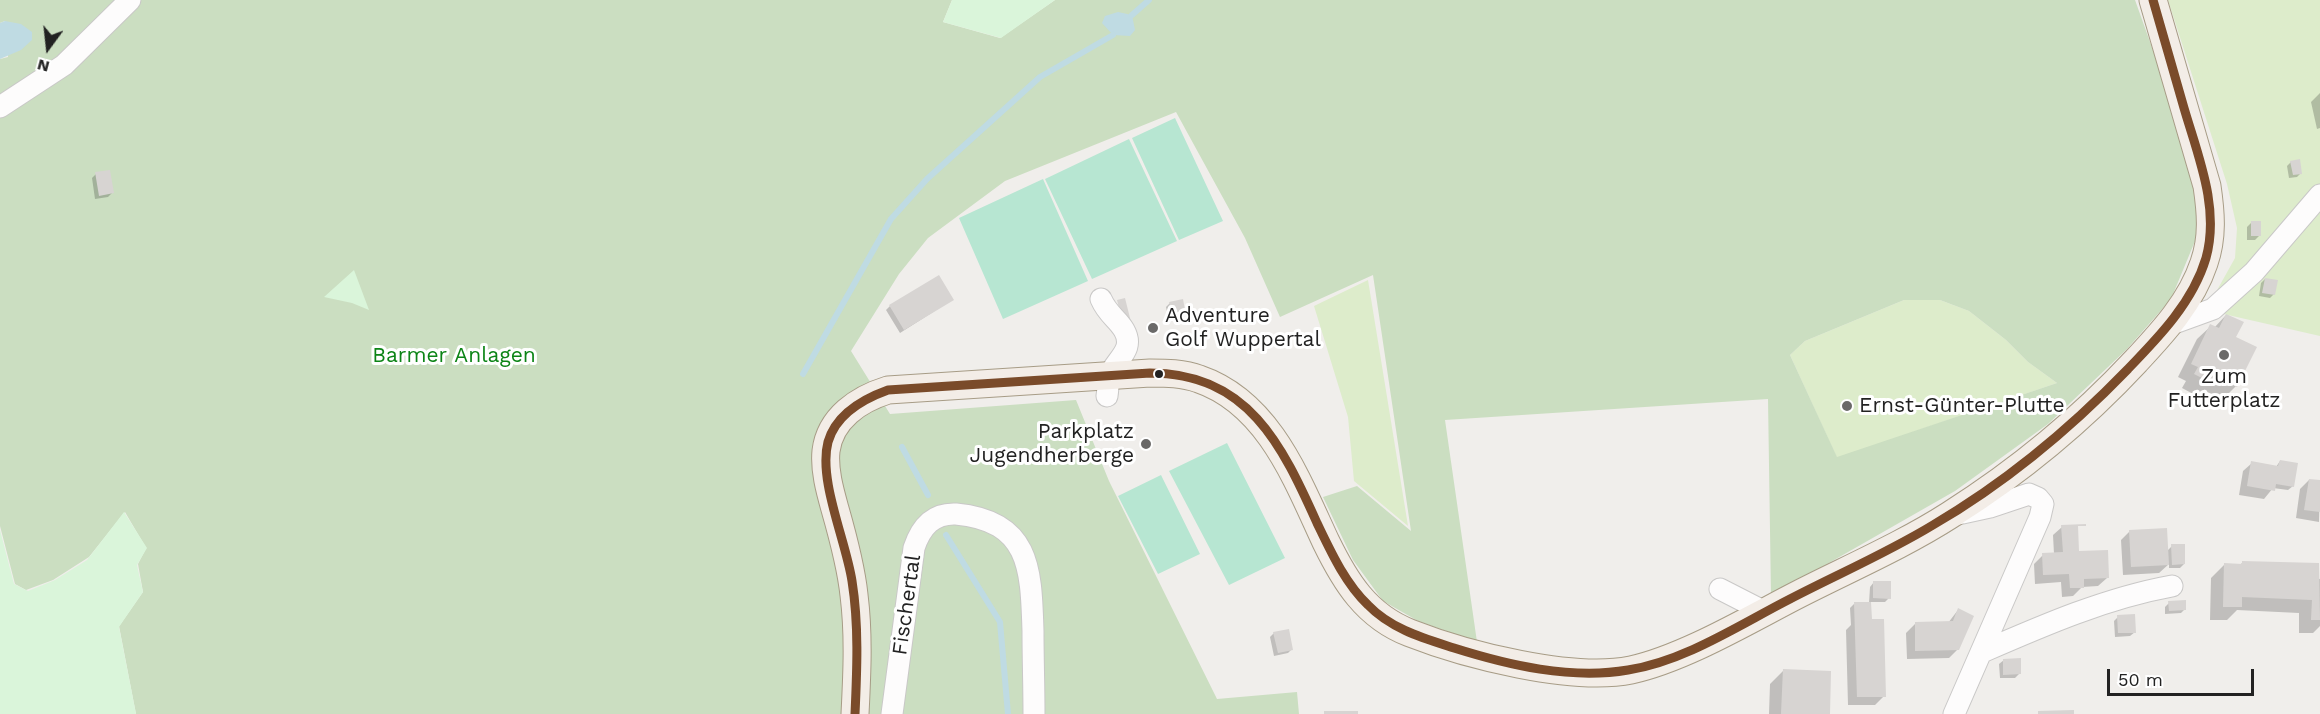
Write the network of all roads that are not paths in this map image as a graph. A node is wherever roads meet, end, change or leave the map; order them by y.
1 (130, 0) edge
2 (2153, 0) edge
3 (0, 107) edge
4 (2320, 195) edge
5 (1101, 299) dead end
6 (2169, 325) junction
7 (1108, 385) junction
8 (1949, 516) junction
9 (2172, 586) dead end
10 (1720, 589) dead end
11 (1766, 612) junction
12 (1982, 652) junction
13 (855, 714) edge
14 (892, 714) edge
15 (1034, 714) edge
16 (1954, 714) edge

1 - 3 street
2 - 6 main road
4 - 6 street
5 - 7 street
6 - 8 main road
7 - 11 main road
7 - 13 main road
8 - 11 main road
8 - 12 street
9 - 12 street
10 - 11 street
12 - 16 street
14 - 15 street, Fischertal

